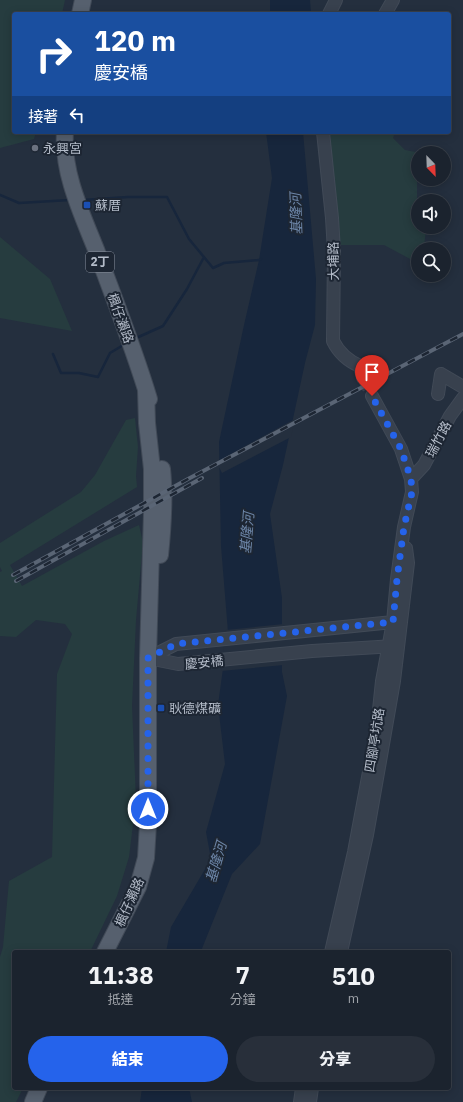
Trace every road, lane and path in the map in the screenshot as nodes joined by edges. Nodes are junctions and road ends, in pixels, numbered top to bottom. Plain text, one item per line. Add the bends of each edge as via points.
1 (83, 0) edge
2 (336, 0) edge
3 (393, 0) edge
4 (80, 12) edge
5 (330, 12) edge
6 (386, 12) edge
7 (65, 134) edge
8 (324, 134) edge
9 (363, 378) tunnel mouth
10 (463, 387) edge
11 (438, 394) dead end
12 (372, 396) tunnel mouth
13 (463, 398) edge
14 (411, 479) junction
15 (397, 622) junction
16 (394, 646) junction
17 (148, 658) junction
18 (107, 950) edge
19 (331, 950) edge
20 (341, 950) edge
21 (38, 1090) edge
22 (302, 1090) edge
23 (312, 1090) edge
24 (33, 1102) edge
25 (300, 1102) edge
26 (310, 1102) edge

1 - 4 main road
2 - 5 street
3 - 6 street
7 - 17 main road, 楓仔瀨路 / 2丁 via 65,155 72,186 146,390 152,469
8 - 9 street, 大埔路 via 334,251 333,341 344,356 360,366
10 - 11 street via 441,374
12 - 14 street via 401,449
13 - 14 street, 瑞竹路 via 450,416 424,465
14 - 15 street, 四腳亭坑路 via 412,492 397,579
15 - 16 street, 四腳亭坑路
15 - 17 street, 慶安橋 via 176,644
16 - 17 street, 慶安橋 via 178,664
16 - 19 street, 四腳亭坑路 via 382,681 377,729 356,844
16 - 20 street, 四腳亭坑路 via 384,742
17 - 18 main road, 楓仔瀨路 / 2丁 via 146,858 138,887
21 - 24 main road
22 - 25 street
23 - 26 street

